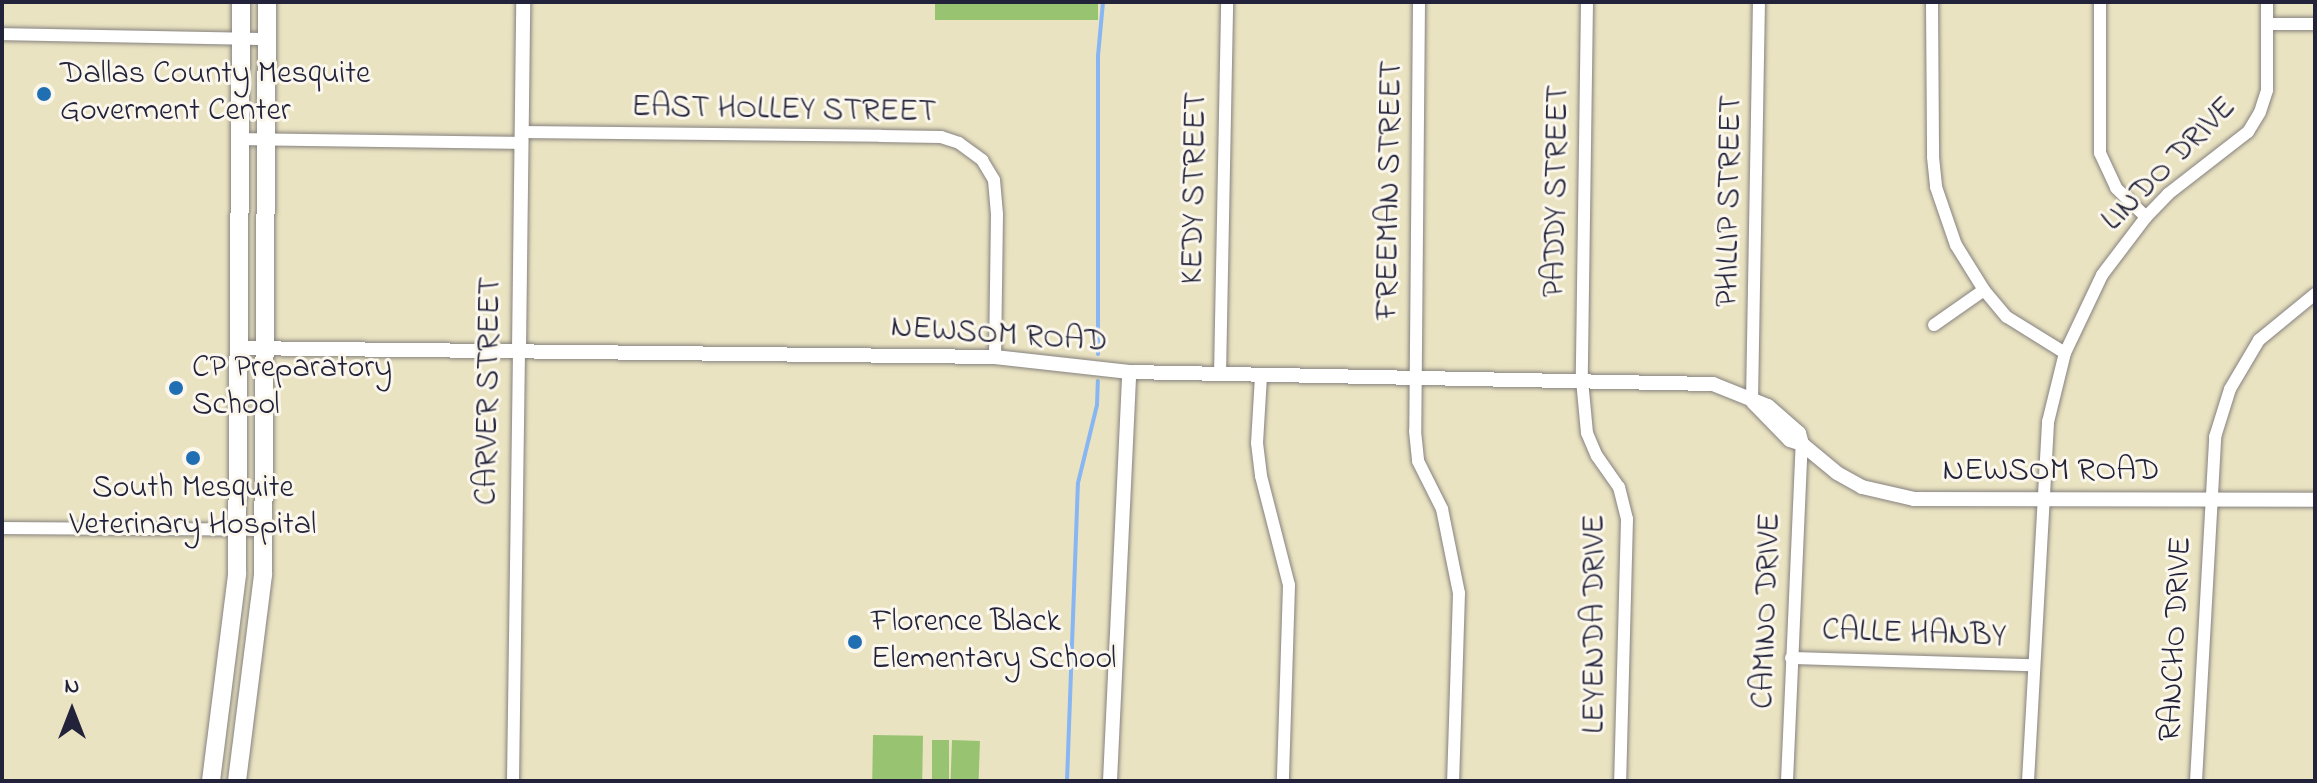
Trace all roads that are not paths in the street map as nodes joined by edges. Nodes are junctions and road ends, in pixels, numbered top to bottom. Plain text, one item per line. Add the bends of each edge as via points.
1 (241, 2) edge
2 (267, 2) edge
3 (523, 2) edge
4 (1227, 2) edge
5 (1419, 2) edge
6 (1587, 2) edge
7 (1759, 2) edge
8 (1932, 2) edge
9 (2100, 2) edge
10 (2267, 2) edge
11 (2267, 24) junction
12 (2315, 24) edge
13 (2, 34) edge
14 (241, 38) junction
15 (267, 39) junction
16 (522, 137) junction
17 (240, 139) junction
18 (266, 140) junction
19 (2146, 217) junction
20 (239, 231) junction
21 (265, 231) junction
22 (1984, 290) junction
23 (2315, 294) edge
24 (1934, 325) dead end
25 (238, 348) junction
26 (265, 349) junction
27 (519, 350) junction
28 (2065, 353) junction
29 (995, 357) junction
30 (1129, 372) junction
31 (1220, 375) junction
32 (1261, 376) junction
33 (1415, 378) junction
34 (1582, 380) junction
35 (1752, 401) junction
36 (1802, 444) junction
37 (2043, 500) junction
38 (2210, 500) junction
39 (2315, 500) edge
40 (2, 528) edge
41 (237, 530) junction
42 (264, 530) junction
43 (1791, 658) junction
44 (2034, 665) junction
45 (211, 781) edge
46 (237, 781) edge
47 (513, 781) edge
48 (1110, 781) edge
49 (1283, 781) edge
50 (1453, 781) edge
51 (1620, 781) edge
52 (1787, 781) edge
53 (2028, 781) edge
54 (2196, 781) edge

1 - 14 main road
2 - 15 main road
3 - 16 street, CARVER STREET
4 - 31 street, KEDY STREET
5 - 33 street, FREEMAN STREET
6 - 34 street, PADDY STREET
7 - 35 street, PHILLIP STREET
8 - 22 street via 1936,187 1956,245
9 - 19 street via 2100,153 2116,188
10 - 11 street, LINDO DRIVE
11 - 12 street
11 - 19 street, LINDO DRIVE via 2267,90 2248,132
13 - 14 street
14 - 15 street
14 - 17 main road
15 - 18 main road
16 - 18 street, EAST HOLLEY STREET
16 - 27 street, CARVER STREET
16 - 29 street, EAST HOLLEY STREET via 881,136 941,137 959,143 982,160 994,180
17 - 18 street, EAST HOLLEY STREET
17 - 20 main road
18 - 21 main road
19 - 28 street, LINDO DRIVE via 2102,275
20 - 21 main road
20 - 25 main road
21 - 26 main road
22 - 24 street
22 - 28 street via 2007,317
23 - 38 street, RANCHO DRIVE via 2259,340 2230,389 2215,437
25 - 26 street, NEWSOM ROAD
25 - 41 main road
26 - 27 street, NEWSOM ROAD
26 - 42 main road
27 - 29 street, NEWSOM ROAD
27 - 47 street, CARVER STREET
28 - 37 street, LINDO DRIVE via 2048,422
29 - 30 street, NEWSOM ROAD
30 - 31 street, NEWSOM ROAD
30 - 48 street
31 - 32 street, NEWSOM ROAD
32 - 33 street, NEWSOM ROAD
32 - 49 street via 1261,476 1289,585
33 - 34 street, NEWSOM ROAD
33 - 50 street, FREEMAN STREET via 1418,461 1442,509 1459,593
34 - 35 street, NEWSOM ROAD via 1713,384
34 - 51 street, LEYENDA DRIVE via 1587,433 1619,487 1627,519
35 - 36 street, NEWSOM ROAD via 1768,406 1799,433
36 - 37 street, NEWSOM ROAD via 1837,473 1880,492 1914,499
36 - 43 street, CAMINO DRIVE
37 - 38 street, NEWSOM ROAD
37 - 44 street, LINDO DRIVE
38 - 39 street, NEWSOM ROAD
38 - 54 street, RANCHO DRIVE
40 - 41 street
41 - 42 street
41 - 45 main road via 234,608
42 - 46 main road
43 - 44 street, CALLE HANBY
43 - 52 street, CAMINO DRIVE
44 - 53 street, LINDO DRIVE

